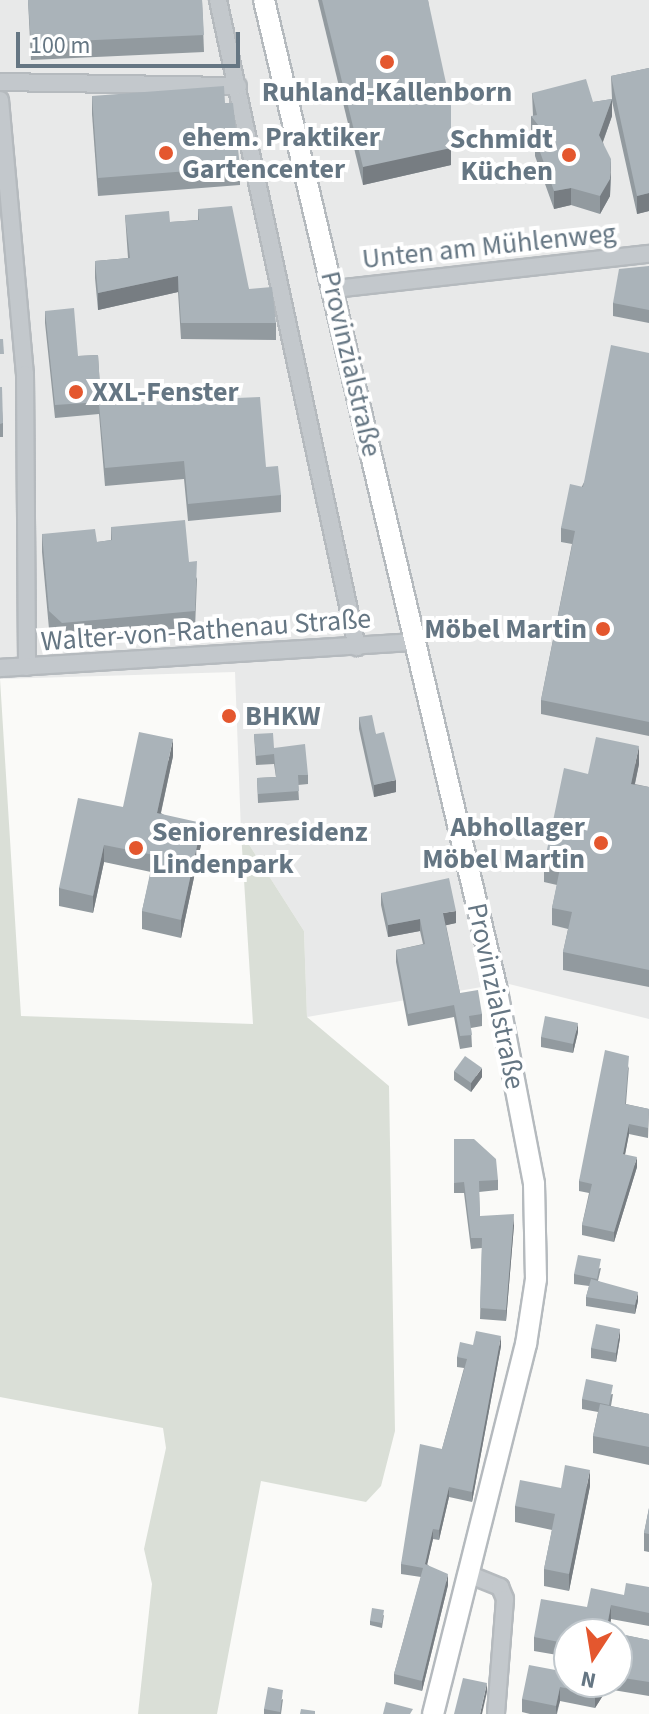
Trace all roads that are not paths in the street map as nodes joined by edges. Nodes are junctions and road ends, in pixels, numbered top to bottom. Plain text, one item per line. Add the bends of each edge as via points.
1 (218, 0) edge
2 (264, 0) edge
3 (0, 82) edge
4 (238, 86) junction
5 (0, 100) edge
6 (649, 254) edge
7 (335, 289) junction
8 (415, 642) junction
9 (357, 647) junction
10 (27, 667) junction
11 (0, 668) edge
12 (468, 1574) junction
13 (433, 1714) edge
14 (496, 1714) edge

1 - 4 street
2 - 7 main road, Provinzialstraße
3 - 4 street
4 - 9 street
5 - 10 street via 25,374
6 - 7 street, Unten am Mühlenweg
7 - 8 main road, Provinzialstraße
8 - 9 street, Walter-von-Rathenau Straße
8 - 12 main road, Provinzialstraße via 499,1001 537,1233 526,1344
9 - 10 street, Walter-von-Rathenau Straße
10 - 11 street, Walter-von-Rathenau Straße
12 - 13 main road, Provinzialstraße
12 - 14 street via 500,1587 505,1599

